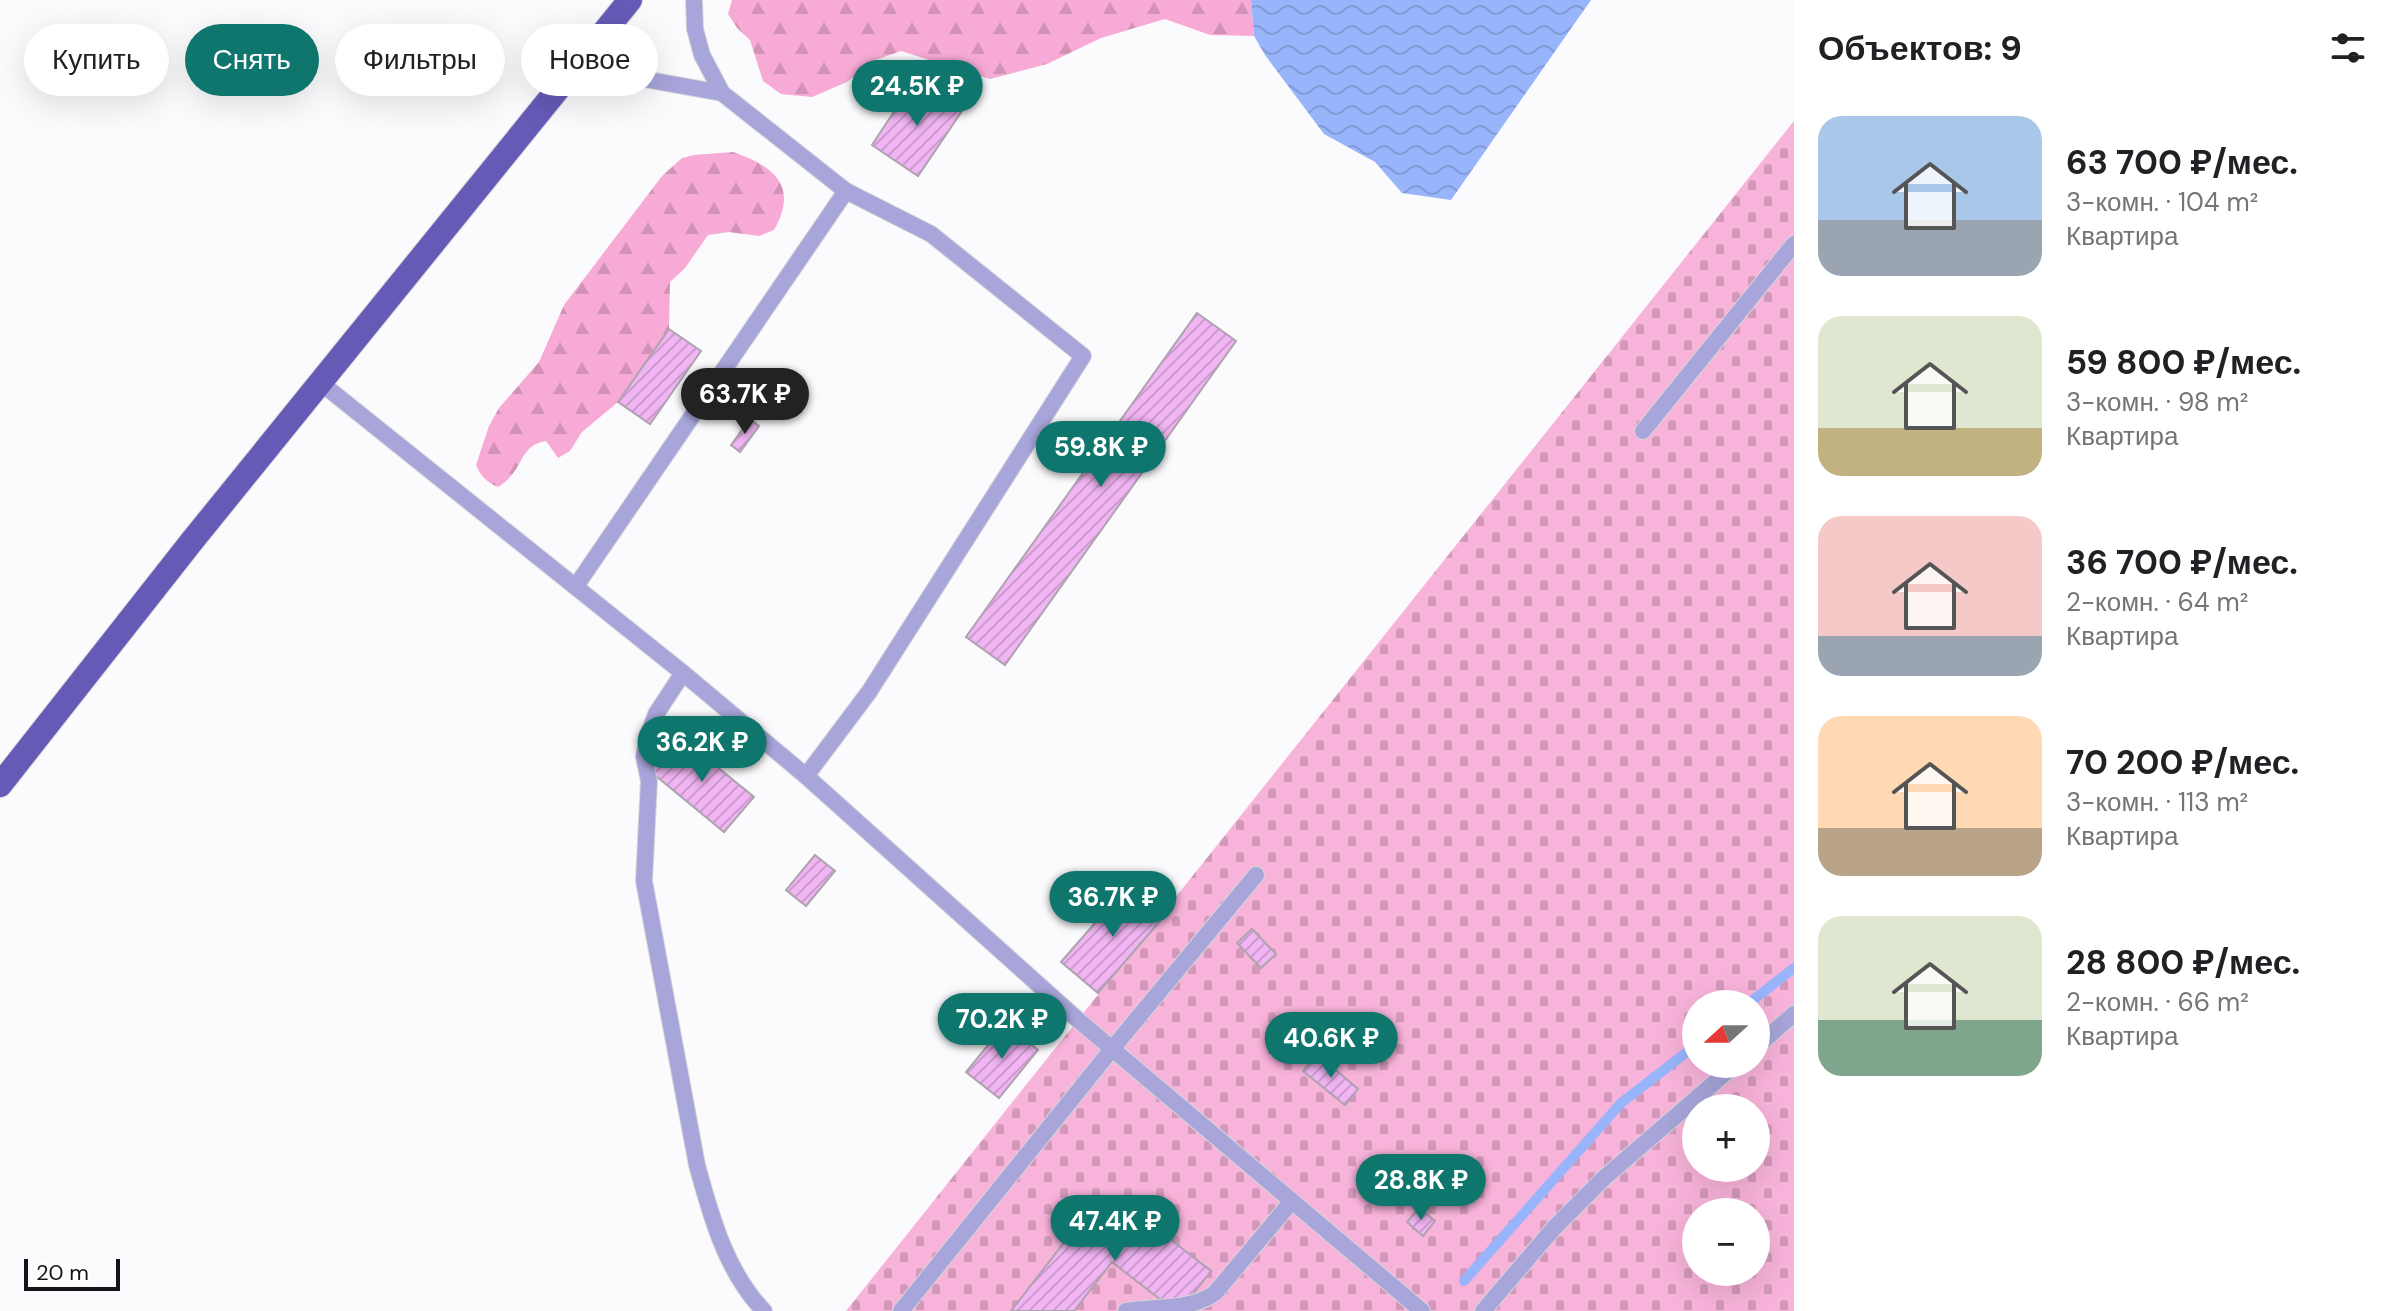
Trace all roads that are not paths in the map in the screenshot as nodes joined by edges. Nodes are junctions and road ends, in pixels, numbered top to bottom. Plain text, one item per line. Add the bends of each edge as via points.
1 (630, 0) edge
2 (694, 0) edge
3 (611, 24) edge
4 (658, 82) edge
5 (722, 93) junction
6 (554, 96) edge
7 (846, 191) junction
8 (1794, 244) edge
9 (321, 383) junction
10 (1643, 431) dead end
11 (576, 586) junction
12 (683, 673) junction
13 (806, 776) junction
14 (0, 785) edge
15 (1256, 875) dead end
16 (1794, 1014) edge
17 (1770, 1035) edge
18 (1112, 1049) junction
19 (1720, 1078) edge
20 (1292, 1201) junction
21 (764, 1311) edge
22 (901, 1311) edge
23 (1126, 1311) edge
24 (1422, 1311) edge
25 (1483, 1311) edge

1 - 3 main road
2 - 5 lane via 702,55
4 - 5 lane
5 - 7 lane
6 - 9 main road
7 - 11 lane
7 - 13 lane via 931,234 1083,356 869,692
8 - 10 lane
9 - 11 lane
9 - 14 main road
11 - 12 lane
12 - 13 lane
12 - 21 lane via 656,714 644,757 649,781 644,881 709,1210 741,1281
13 - 18 lane
15 - 18 lane
16 - 17 lane
18 - 20 lane
18 - 22 lane
19 - 25 lane via 1604,1178
20 - 23 lane via 1205,1301
20 - 24 lane

